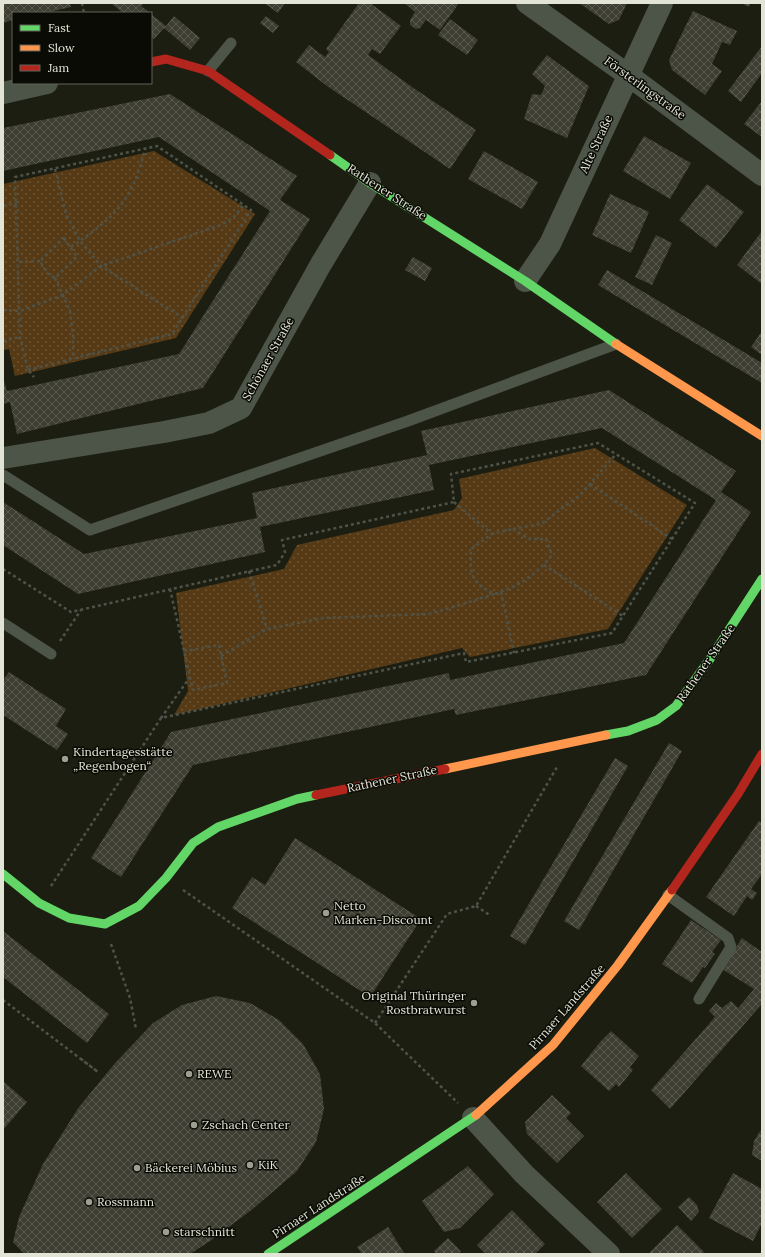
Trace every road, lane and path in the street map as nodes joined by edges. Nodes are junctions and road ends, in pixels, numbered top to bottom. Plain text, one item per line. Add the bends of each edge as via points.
1 (527, 3) edge
2 (662, 3) edge
3 (231, 43) dead end
4 (152, 62) edge
5 (208, 71) junction
6 (628, 75) junction
7 (43, 84) edge
8 (3, 93) edge
9 (145, 149) junction
10 (55, 169) junction
11 (762, 175) edge
12 (370, 182) junction
13 (17, 203) junction
14 (244, 204) junction
15 (3, 206) edge
16 (80, 241) junction
17 (71, 247) junction
18 (40, 261) junction
19 (19, 262) junction
20 (101, 266) junction
21 (55, 278) junction
22 (525, 281) junction
23 (63, 296) junction
24 (3, 310) edge
25 (20, 311) junction
26 (183, 318) junction
27 (20, 337) junction
28 (3, 341) edge
29 (616, 344) junction
30 (73, 360) junction
31 (28, 370) junction
32 (34, 377) dead end
33 (762, 436) edge
34 (616, 454) junction
35 (3, 458) edge
36 (3, 475) edge
37 (590, 484) junction
38 (454, 502) junction
39 (513, 529) junction
40 (492, 534) junction
41 (672, 539) junction
42 (544, 564) junction
43 (3, 569) edge
44 (249, 571) junction
45 (762, 579) edge
46 (170, 589) junction
47 (501, 592) junction
48 (495, 594) junction
49 (81, 610) junction
50 (623, 616) junction
51 (3, 623) edge
52 (267, 628) junction
53 (185, 651) junction
54 (514, 653) junction
55 (51, 654) joint
56 (221, 656) junction
57 (190, 677) junction
58 (161, 718) junction
59 (572, 742) junction
60 (762, 754) edge
61 (3, 874) edge
62 (166, 878) junction
63 (668, 895) junction
64 (39, 903) junction
65 (476, 906) junction
66 (491, 916) dead end
67 (105, 924) junction
68 (3, 1000) edge
69 (699, 1000) dead end
70 (374, 1022) junction
71 (136, 1029) dead end
72 (81, 1059) dead end
73 (473, 1118) junction
74 (268, 1254) edge
75 (609, 1254) edge

1 - 6 street, Försterlingstraße
2 - 6 street, Alte Straße
3 - 5 lane
4 - 5 street, Rathener Straße via 166,59
5 - 12 street, Rathener Straße
6 - 11 street, Försterlingstraße
6 - 22 street, Alte Straße via 550,244
7 - 8 street
9 - 10 path
9 - 14 path via 157,146
9 - 16 path via 128,196 107,221
10 - 13 path via 15,177
10 - 16 path via 66,214
12 - 22 street, Rathener Straße
12 - 35 street, Schönaer Straße via 241,408 209,423 186,428
13 - 15 path
13 - 19 path
14 - 20 path via 234,217 221,225
14 - 26 path via 251,210
16 - 17 path
16 - 20 path
17 - 18 path via 64,238
17 - 21 path via 77,257
18 - 19 path
18 - 21 path via 47,273
19 - 25 path
20 - 23 path
20 - 26 path
21 - 23 path
22 - 29 street, Rathener Straße
23 - 25 path
23 - 30 path via 70,312
24 - 25 path
25 - 27 path
26 - 30 path via 172,334
27 - 28 path
27 - 31 path
29 - 33 street, Rathener Straße
29 - 36 lane via 408,421 90,530
30 - 31 path
31 - 32 path
34 - 37 path
34 - 38 path via 598,443 451,474
34 - 41 path via 695,503
37 - 39 path via 580,495 541,524
37 - 41 path
38 - 40 path
38 - 44 path via 282,540 285,552 277,565
39 - 40 path
39 - 42 path via 529,539 546,539 552,555
40 - 48 path via 471,549 470,572 480,588
41 - 50 path
42 - 47 path via 539,571
42 - 50 path
43 - 49 path via 71,612
44 - 46 path
44 - 52 path
45 - 59 street, Rathener Straße via 676,706 658,720 628,731
46 - 49 path
46 - 53 path
47 - 48 path
47 - 54 path
48 - 52 path via 430,614 323,618
49 - 55 path
50 - 54 path via 612,633
51 - 55 lane
52 - 56 path
53 - 56 path via 219,645
53 - 57 path
54 - 58 path via 466,662 464,653
56 - 57 path via 226,683 192,690
57 - 58 path
58 - 64 path
59 - 62 street, Rathener Straße via 297,799 218,827 193,843
59 - 65 path
60 - 63 street, Pirnaer Landstraße via 738,794
61 - 64 street
62 - 67 street, Rathener Straße via 139,906
62 - 70 path
63 - 69 lane via 728,938 731,947
63 - 73 street, Pirnaer Landstraße via 618,965 553,1045
64 - 67 street via 68,918
65 - 66 path
65 - 70 path via 447,914
67 - 71 path via 130,998
68 - 72 path via 98,1072
70 - 73 path
73 - 74 street, Pirnaer Landstraße
73 - 75 street via 524,1174

